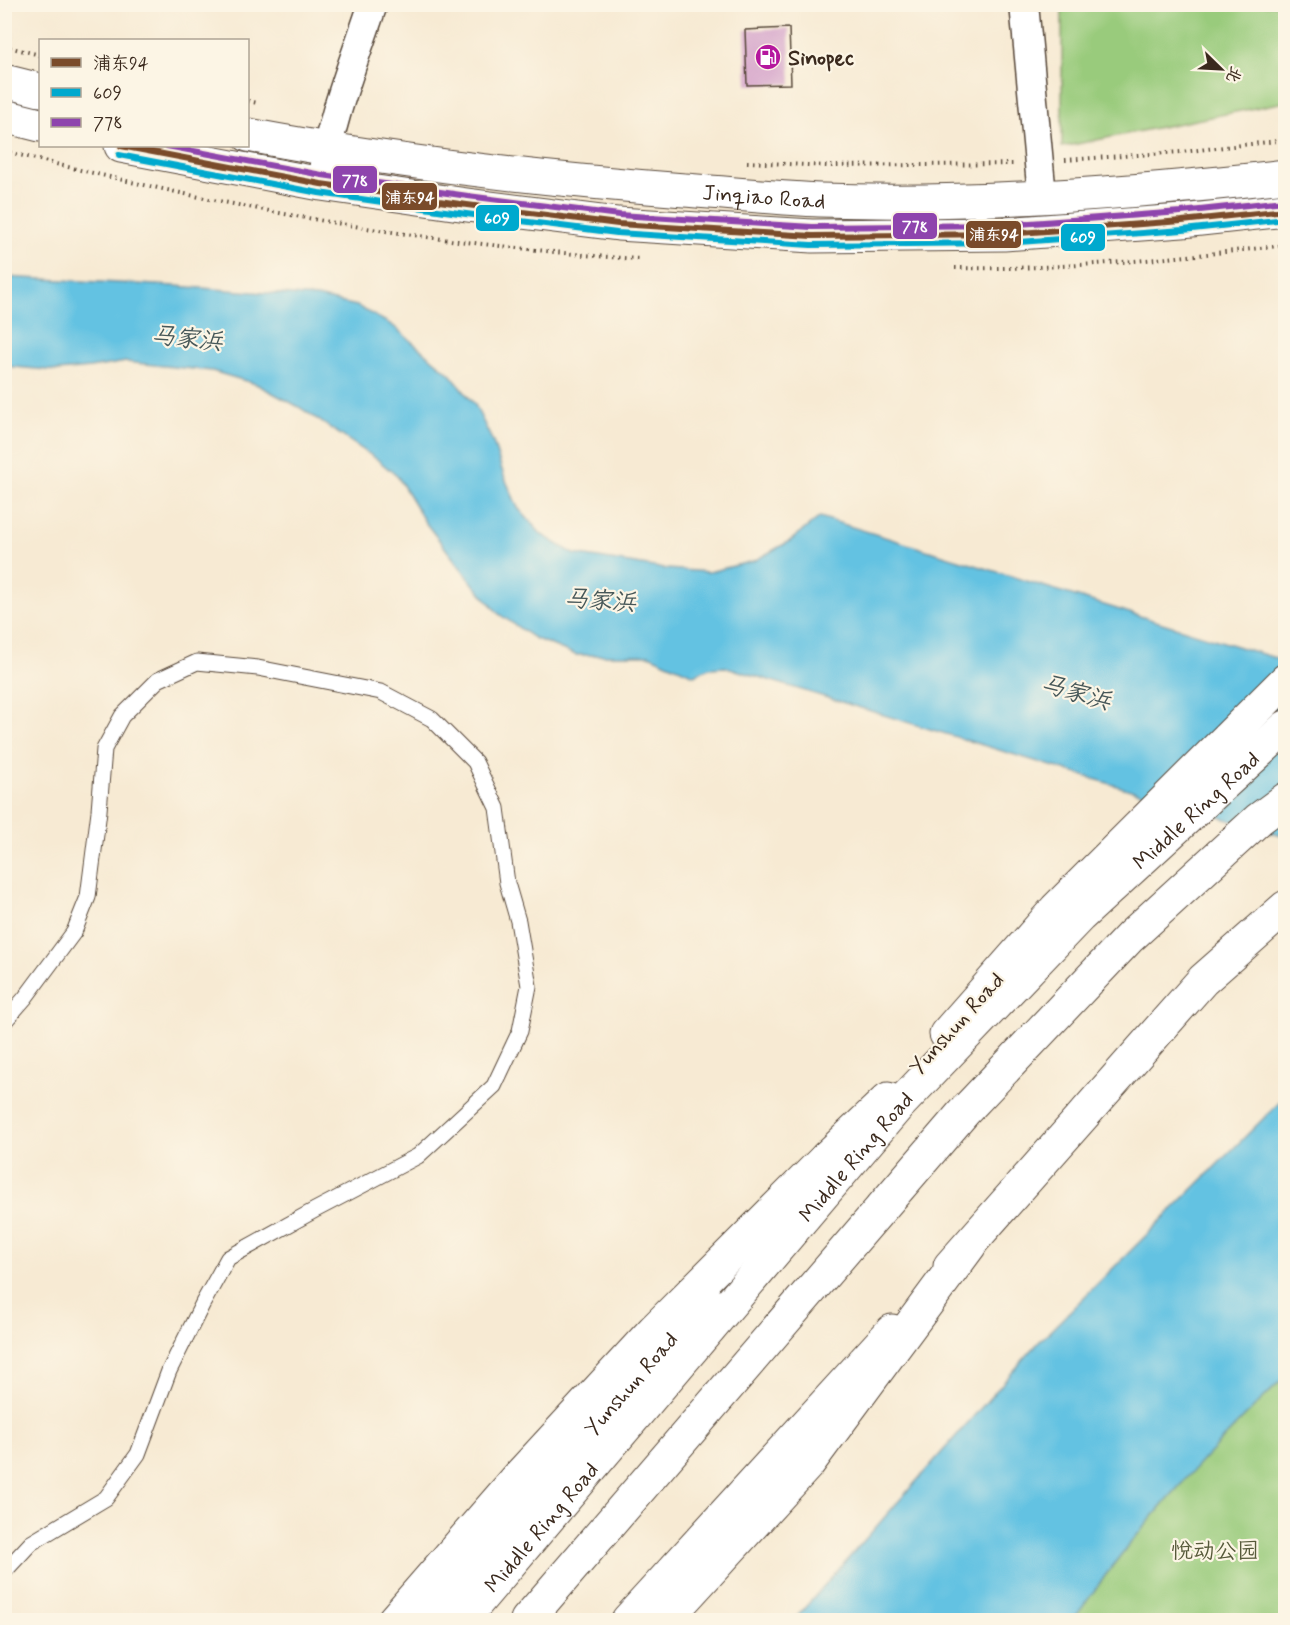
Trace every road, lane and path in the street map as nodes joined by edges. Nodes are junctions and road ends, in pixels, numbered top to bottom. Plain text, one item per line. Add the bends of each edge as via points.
1 (373, 4) edge
2 (1024, 4) edge
3 (4, 46) edge
4 (39, 55) edge
5 (4, 81) edge
6 (39, 90) edge
7 (249, 101) edge
8 (269, 105) dead end
9 (4, 116) edge
10 (39, 125) edge
11 (249, 135) edge
12 (1286, 140) edge
13 (126, 147) edge
14 (326, 150) junction
15 (745, 161) dead end
16 (1039, 162) junction
17 (1286, 176) edge
18 (321, 184) junction
19 (1042, 196) junction
20 (1286, 210) edge
21 (1286, 680) edge
22 (1286, 727) edge
23 (1286, 799) edge
24 (1286, 907) edge
25 (4, 1022) edge
26 (827, 1157) junction
27 (970, 1245) junction
28 (4, 1572) edge
29 (394, 1620) edge
30 (424, 1620) edge
31 (462, 1620) edge
32 (527, 1620) edge
33 (628, 1620) edge
34 (664, 1620) edge

1 - 14 street
2 - 16 street
3 - 4 path
5 - 6 main road
7 - 8 path
9 - 10 main road
11 - 14 main road, Jinqiao Road
12 - 16 path
13 - 18 main road, Jinqiao Road
14 - 18 street
14 - 19 main road, Jinqiao Road via 624,185 819,200
15 - 16 path via 827,166
16 - 19 street
17 - 19 main road, Jinqiao Road
18 - 20 main road, Jinqiao Road via 618,224 812,236 1004,234
21 - 26 main road, Yunshun Road via 1056,909 877,1110
22 - 31 main road, Middle Ring Road via 1080,916 898,1106
23 - 32 main road via 1258,819 1130,937 964,1112
24 - 27 main road via 1203,980
25 - 28 lane via 74,932 88,897 104,749 122,716 158,680 196,662 258,668 381,692 432,719 476,762 496,808 529,986 520,1031 494,1086 418,1156 228,1258 170,1371 138,1454 106,1498 31,1543
26 - 29 main road via 654,1330
26 - 30 main road, Yunshun Road
27 - 33 main road
27 - 34 main road via 807,1464

